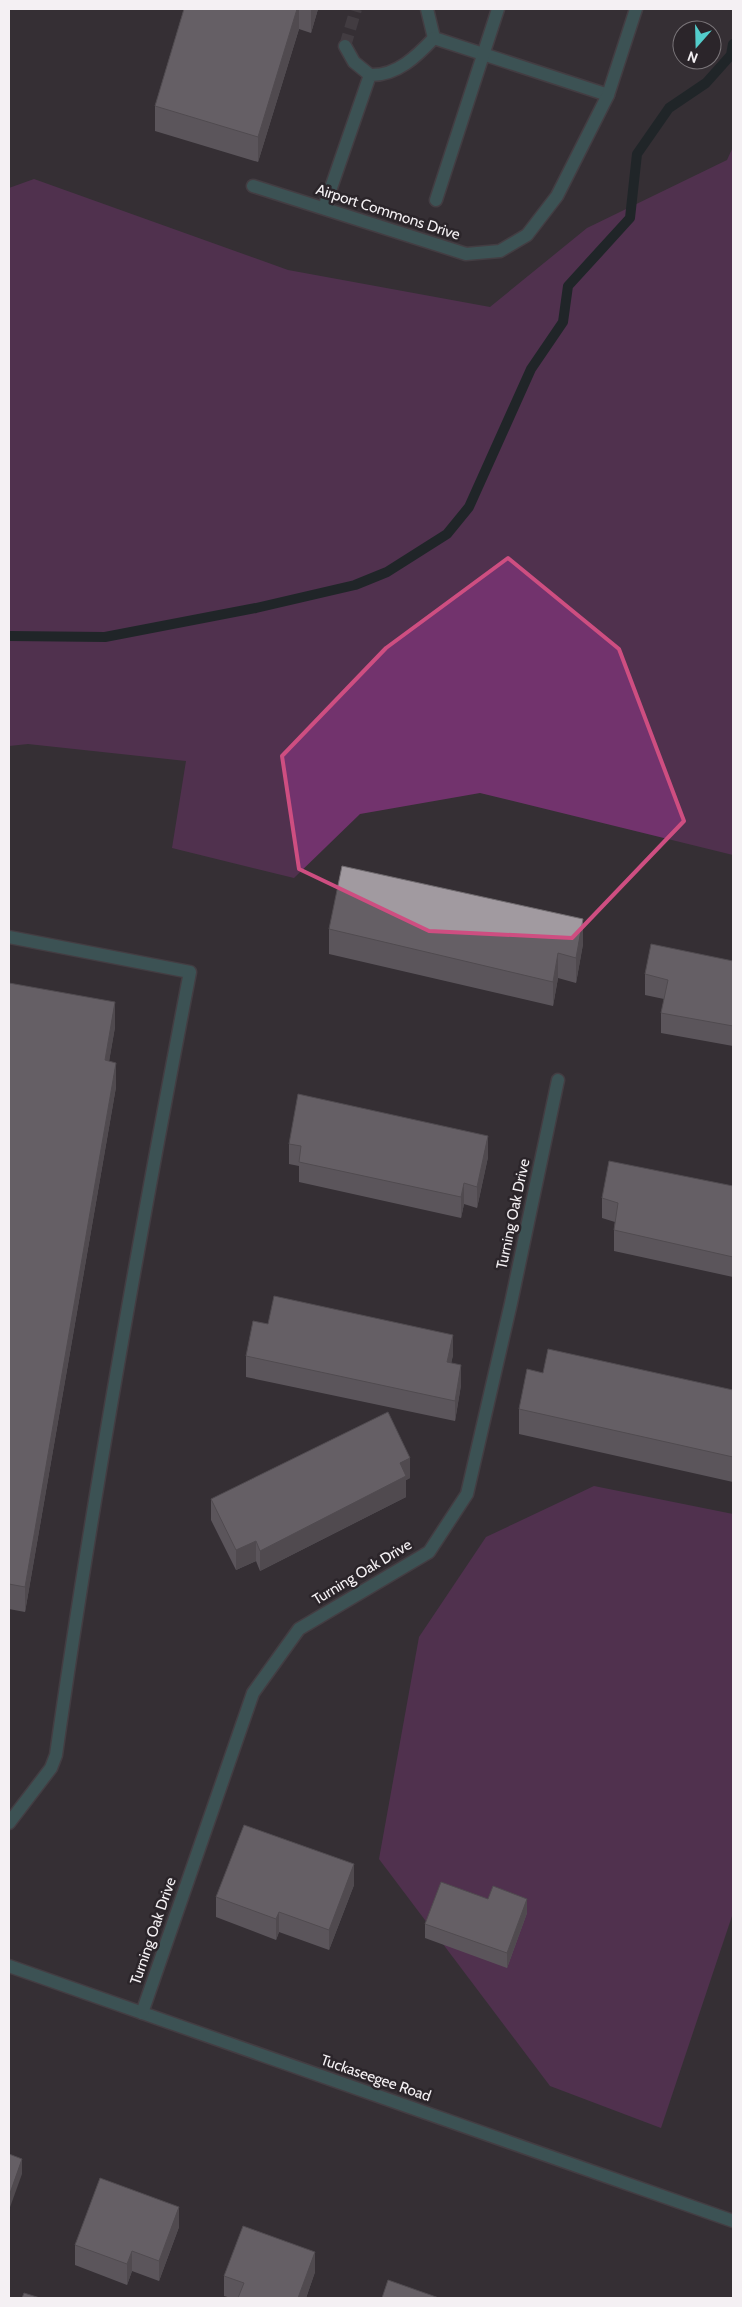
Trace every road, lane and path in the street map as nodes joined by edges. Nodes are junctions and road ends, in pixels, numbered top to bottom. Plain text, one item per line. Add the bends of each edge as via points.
1 (427, 9) edge
2 (498, 9) edge
3 (636, 9) edge
4 (434, 38) junction
5 (345, 46) dead end
6 (484, 54) junction
7 (370, 75) junction
8 (608, 94) junction
9 (253, 186) dead end
10 (436, 200) dead end
11 (324, 208) junction
12 (9, 936) edge
13 (558, 1080) dead end
14 (9, 1823) edge
15 (9, 1966) edge
16 (142, 2013) junction
17 (733, 2221) edge

1 - 4 street
2 - 6 street
3 - 8 street, Airport Commons Drive
4 - 6 street
4 - 7 street via 414,59 383,75
5 - 7 street via 354,62
6 - 8 street
6 - 10 street
7 - 11 street
8 - 11 street, Airport Commons Drive via 557,196 527,234 500,251 466,254
9 - 11 street, Airport Commons Drive
12 - 14 street via 190,972 78,1602 56,1755
13 - 16 street, Turning Oak Drive via 467,1494 429,1552 299,1629 253,1693
15 - 16 street, Tuckaseegee Road
16 - 17 street, Tuckaseegee Road

